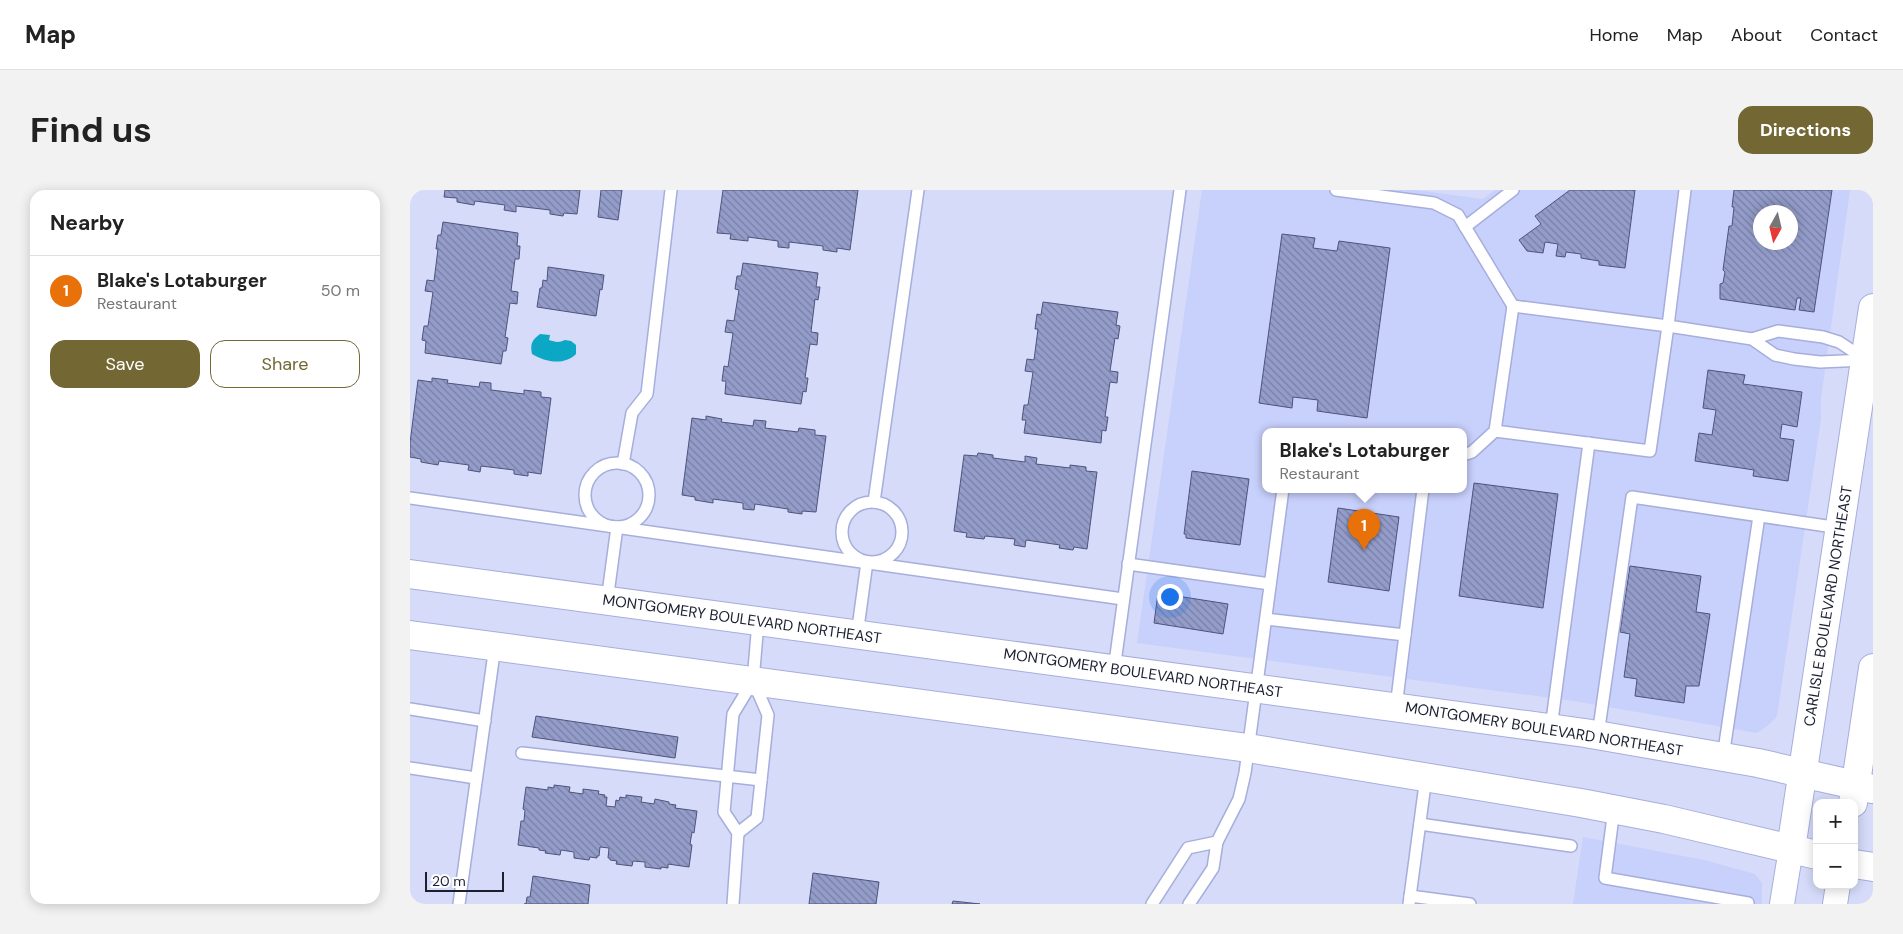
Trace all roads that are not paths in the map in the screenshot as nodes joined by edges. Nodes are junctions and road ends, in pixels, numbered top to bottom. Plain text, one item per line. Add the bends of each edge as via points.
1 (671, 190) edge
2 (918, 190) edge
3 (1180, 190) edge
4 (1336, 190) edge
5 (1513, 190) edge
6 (1685, 190) edge
7 (1465, 227) junction
8 (1513, 306) junction
9 (1873, 308) edge
10 (1668, 326) junction
11 (1752, 339) junction
12 (1870, 361) edge
13 (1494, 431) junction
14 (1589, 443) junction
15 (1467, 454) edge
16 (623, 464) junction
17 (1282, 493) edge
18 (1422, 493) edge
19 (410, 498) edge
20 (874, 502) junction
21 (1758, 516) junction
22 (617, 527) junction
23 (1840, 528) junction
24 (867, 562) junction
25 (1128, 564) junction
26 (410, 574) edge
27 (1270, 584) junction
28 (1123, 599) junction
29 (608, 601) junction
30 (1266, 618) junction
31 (758, 622) junction
32 (1404, 634) junction
33 (410, 635) edge
34 (857, 635) junction
35 (495, 646) junction
36 (1873, 668) edge
37 (1114, 670) junction
38 (753, 681) junction
39 (1256, 688) junction
40 (1396, 707) junction
41 (410, 710) edge
42 (484, 721) junction
43 (1551, 728) junction
44 (1598, 735) junction
45 (1248, 748) junction
46 (522, 753) dead end
47 (1723, 757) junction
48 (410, 768) edge
49 (1802, 774) junction
50 (728, 775) junction
51 (1426, 777) junction
52 (476, 778) junction
53 (761, 780) junction
54 (1860, 792) edge
55 (1614, 809) junction
56 (1420, 824) junction
57 (738, 833) junction
58 (1217, 842) junction
59 (1571, 846) dead end
60 (1804, 852) edge
61 (1858, 865) edge
62 (1873, 867) edge
63 (1837, 889) edge
64 (1410, 900) edge
65 (459, 904) edge
66 (732, 904) edge
67 (1152, 904) edge
68 (1189, 904) edge
69 (1470, 904) edge
70 (1748, 904) edge
71 (1782, 904) edge
72 (1835, 904) edge

1 - 16 lane via 647,394 632,413
2 - 20 lane
3 - 25 lane
4 - 7 lane via 1434,203 1458,215
5 - 7 lane
6 - 10 lane
7 - 8 lane
8 - 10 lane
8 - 13 lane
9 - 12 main road, CARLISLE BOULEVARD NORTHEAST
10 - 11 lane
10 - 14 lane via 1650,450
11 - 12 lane via 1775,356 1820,362
11 - 12 lane via 1778,330 1823,337 1839,342
12 - 23 main road, CARLISLE BOULEVARD NORTHEAST
13 - 14 lane
13 - 15 lane
14 - 43 lane
16 - 22 lane via 633,468 646,483 648,504 636,520
16 - 22 lane via 602,467 591,478 585,492 590,513 597,521
17 - 27 lane
18 - 32 lane
19 - 22 lane
20 - 24 lane via 854,508 843,524 844,544 849,552
20 - 24 lane via 892,509 898,517 902,535 894,553 877,562
21 - 23 lane
21 - 44 lane via 1632,497
21 - 47 lane
22 - 24 lane
22 - 29 lane
23 - 49 main road, CARLISLE BOULEVARD NORTHEAST
24 - 28 lane
24 - 34 lane
25 - 27 lane
25 - 28 lane
26 - 29 main road, MONTGOMERY BOULEVARD NORTHEAST
27 - 30 lane
28 - 37 lane
29 - 31 main road, MONTGOMERY BOULEVARD NORTHEAST
30 - 32 lane
30 - 39 lane
31 - 34 main road, MONTGOMERY BOULEVARD NORTHEAST
31 - 38 lane
32 - 40 lane
33 - 35 main road
34 - 37 main road, MONTGOMERY BOULEVARD NORTHEAST
35 - 38 main road
35 - 42 lane
36 - 54 main road
37 - 39 main road, MONTGOMERY BOULEVARD NORTHEAST
38 - 45 main road
38 - 50 lane via 733,714
38 - 53 lane via 768,715
39 - 40 main road, MONTGOMERY BOULEVARD NORTHEAST
39 - 45 lane
40 - 43 main road, MONTGOMERY BOULEVARD NORTHEAST
41 - 42 lane
42 - 52 lane
43 - 44 main road, MONTGOMERY BOULEVARD NORTHEAST
44 - 47 main road, MONTGOMERY BOULEVARD NORTHEAST
45 - 51 main road
45 - 58 lane via 1239,799
46 - 50 lane
47 - 49 main road, MONTGOMERY BOULEVARD NORTHEAST
48 - 52 lane
49 - 54 main road, MONTGOMERY BOULEVARD NORTHEAST
49 - 60 main road, CARLISLE BOULEVARD NORTHEAST
50 - 53 lane
50 - 57 lane via 724,812
51 - 55 main road
51 - 56 lane
52 - 65 lane
53 - 57 lane via 757,818
55 - 60 main road
55 - 70 lane via 1605,878
56 - 59 lane
56 - 64 lane
57 - 66 lane
58 - 67 lane via 1188,848
58 - 68 lane via 1213,868
60 - 71 street, CARLISLE BOULEVARD NORTHEAST
61 - 62 main road
63 - 72 street
64 - 69 lane

